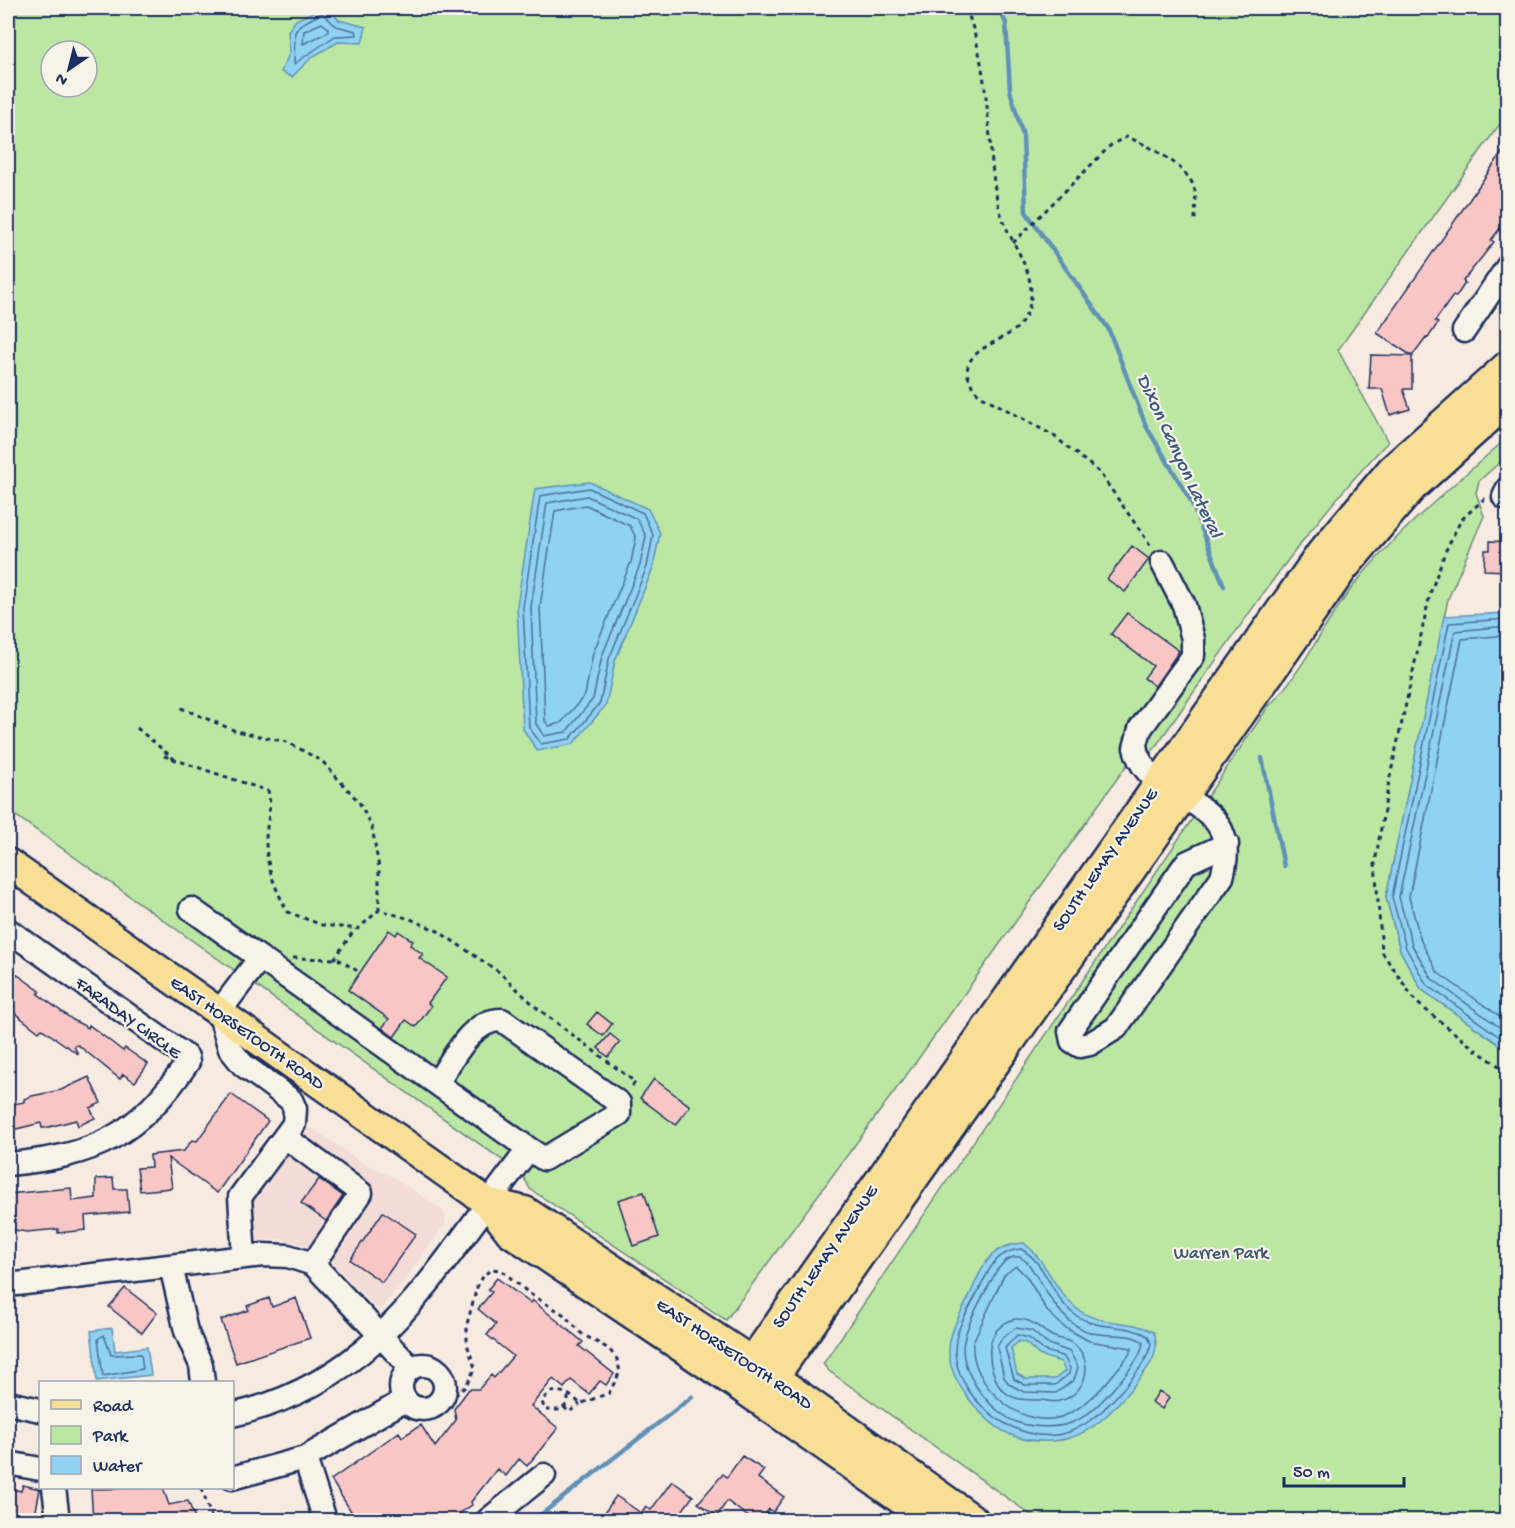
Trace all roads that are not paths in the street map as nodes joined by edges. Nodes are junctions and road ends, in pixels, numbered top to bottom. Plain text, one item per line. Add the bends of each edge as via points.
1 (1508, 267) edge
2 (1464, 331) dead end
3 (1508, 365) edge
4 (1508, 401) edge
5 (1162, 562) road end
6 (1159, 781) junction
7 (1183, 798) junction
8 (1227, 844) junction
9 (8, 863) edge
10 (191, 909) dead end
11 (8, 930) edge
12 (262, 960) junction
13 (219, 1012) junction
14 (437, 1083) junction
15 (285, 1137) junction
16 (529, 1149) junction
17 (8, 1164) edge
18 (487, 1202) junction
19 (244, 1257) junction
20 (313, 1264) junction
21 (171, 1266) junction
22 (8, 1286) edge
23 (381, 1338) junction
24 (411, 1368) junction
25 (203, 1381) edge
26 (755, 1381) junction
27 (405, 1400) junction
28 (8, 1403) edge
29 (39, 1410) edge
30 (234, 1414) edge
31 (305, 1458) junction
32 (8, 1463) edge
33 (39, 1469) edge
34 (544, 1475) dead end
35 (234, 1477) edge
36 (54, 1489) edge
37 (58, 1521) edge
38 (325, 1521) edge
39 (488, 1521) edge
40 (930, 1521) edge
41 (974, 1521) edge

1 - 2 street
3 - 6 main road, SOUTH LEMAY AVENUE via 1392,469 1345,521
4 - 7 main road, SOUTH LEMAY AVENUE via 1412,488 1366,538
5 - 6 street via 1184,606 1193,639 1193,656 1136,737 1137,756
6 - 7 street
6 - 26 main road, SOUTH LEMAY AVENUE
7 - 8 street via 1216,819
7 - 26 main road, SOUTH LEMAY AVENUE
8 - 8 street via 1186,863 1070,1031 1072,1041 1080,1046 1090,1044 1116,1028 1222,877
9 - 13 main road, EAST HORSETOOTH ROAD
10 - 12 street
11 - 17 street, FARADAY CIRCLE via 188,1062 159,1101 122,1133 72,1155
12 - 13 street
12 - 14 street
13 - 15 street via 230,1049 243,1065 291,1100 294,1124
13 - 18 main road, EAST HORSETOOTH ROAD
14 - 16 street
14 - 16 street via 477,1027 489,1020 502,1020 619,1103 620,1114 544,1159
15 - 19 street via 240,1197
15 - 20 street via 361,1193
16 - 18 street
18 - 23 street via 426,1288
18 - 26 main road, EAST HORSETOOTH ROAD via 510,1232
19 - 20 street via 288,1256
19 - 21 street
20 - 23 street
21 - 22 street
21 - 25 street
23 - 24 street
23 - 30 street via 301,1391
24 - 27 street via 402,1379
24 - 27 street via 432,1366 443,1376 445,1391 438,1404 424,1409
26 - 40 main road, EAST HORSETOOTH ROAD
26 - 41 main road, EAST HORSETOOTH ROAD
27 - 31 street
28 - 29 street
31 - 35 street
31 - 38 street
32 - 33 street
34 - 39 street
36 - 37 street

